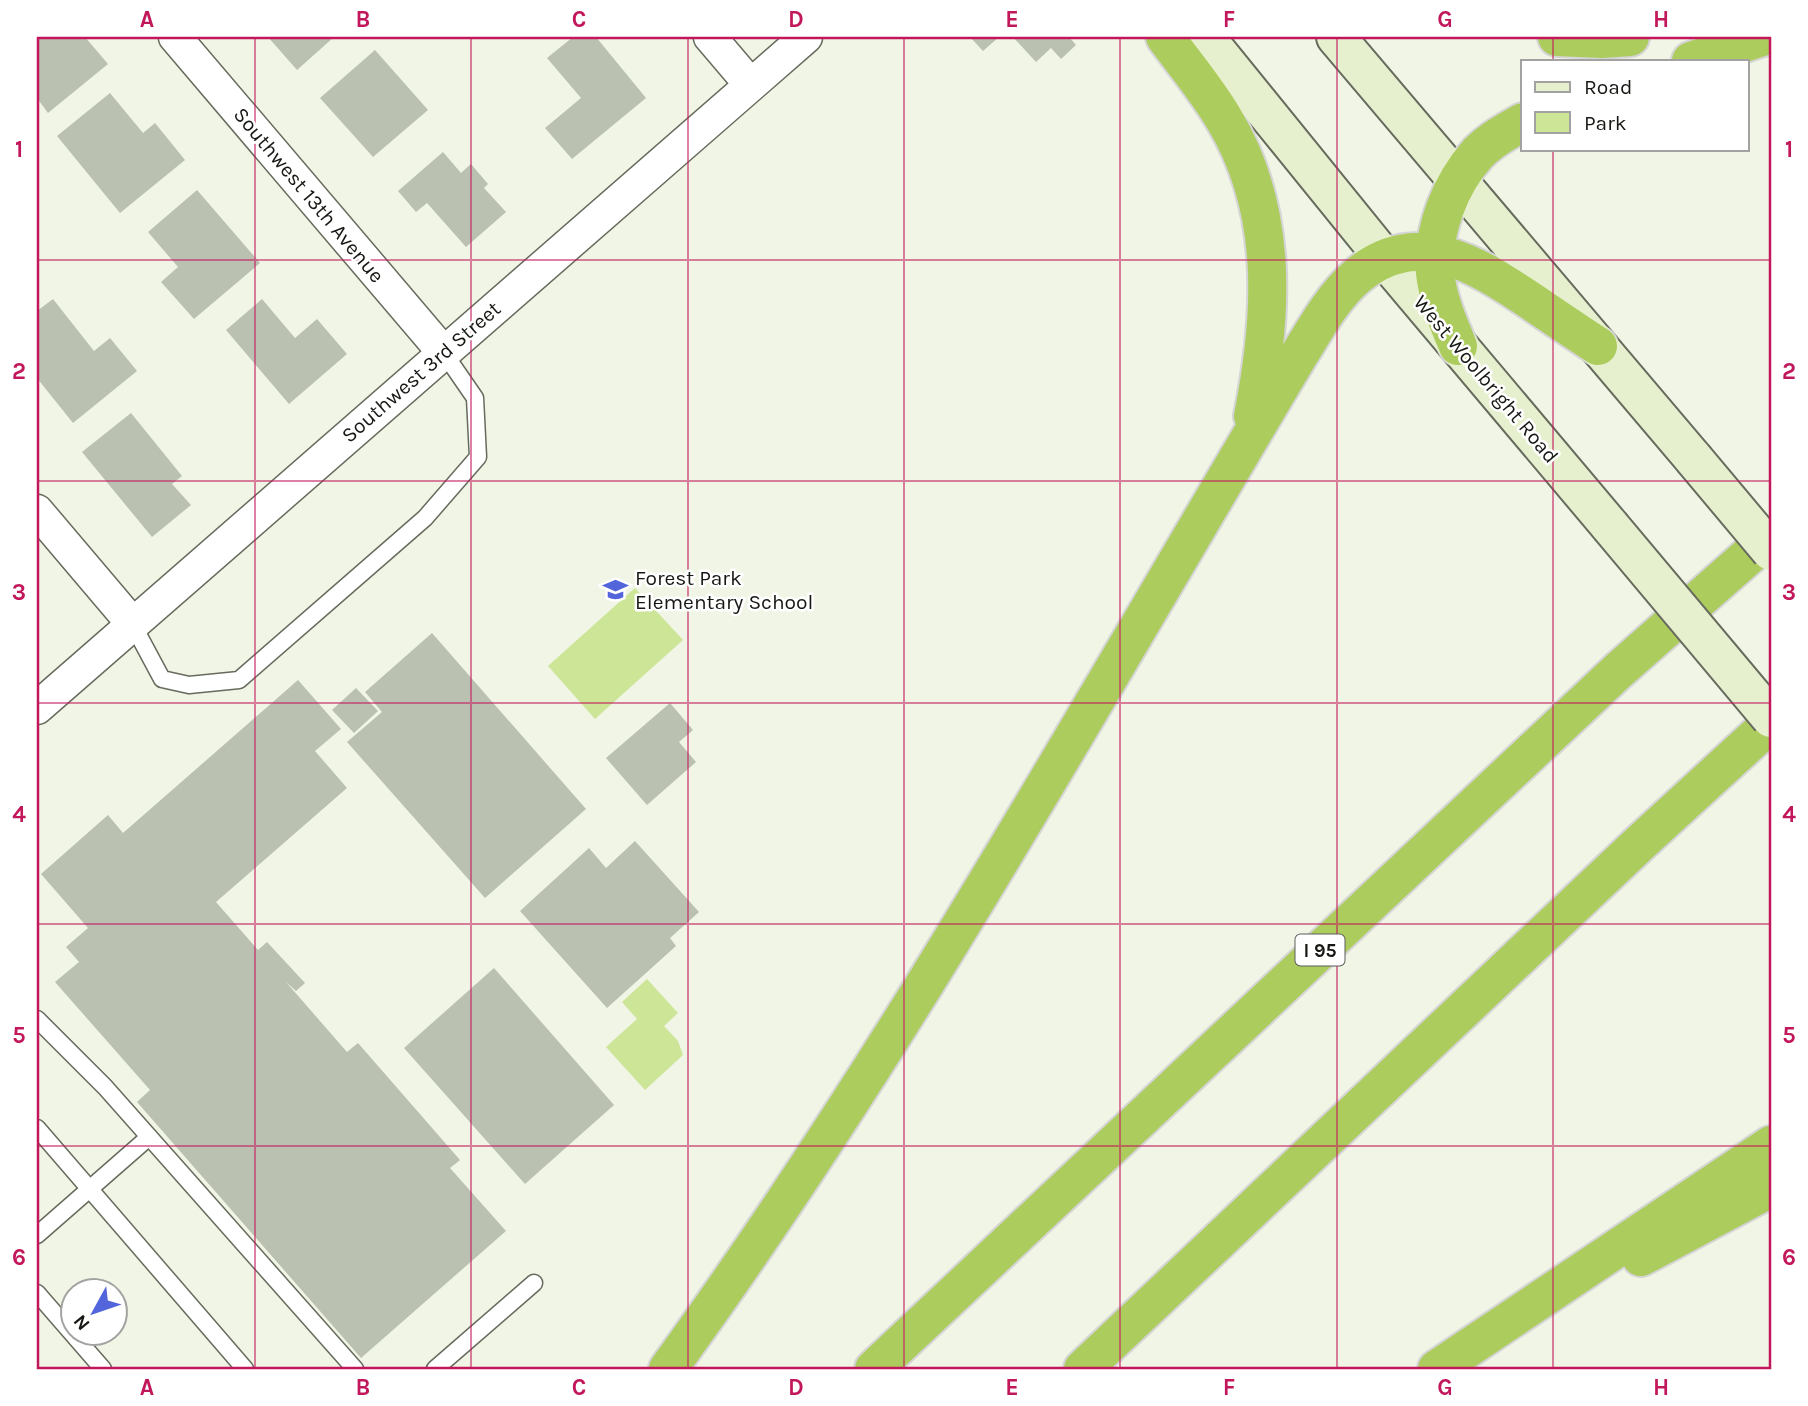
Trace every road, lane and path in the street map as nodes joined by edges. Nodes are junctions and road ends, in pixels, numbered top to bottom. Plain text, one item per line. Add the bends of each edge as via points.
1 (175, 37) edge
2 (710, 37) edge
3 (806, 37) edge
4 (1164, 37) edge
5 (1205, 37) edge
6 (1336, 37) edge
7 (1557, 37) edge
8 (1630, 37) edge
9 (1762, 37) edge
10 (1694, 60) edge
11 (750, 84) junction
12 (1521, 123) edge
13 (1459, 181) junction
14 (1435, 254) junction
15 (1385, 259) junction
16 (1458, 346) junction
17 (1598, 346) junction
18 (444, 353) junction
19 (1248, 440) junction
20 (37, 511) edge
21 (1771, 536) edge
22 (1771, 551) edge
23 (132, 623) junction
24 (37, 708) edge
25 (1771, 720) edge
26 (37, 1019) edge
27 (37, 1128) edge
28 (149, 1137) junction
29 (1771, 1145) edge
30 (1771, 1188) edge
31 (89, 1190) junction
32 (37, 1236) edge
33 (534, 1283) dead end
34 (37, 1293) edge
35 (1498, 1328) junction
36 (103, 1369) edge
37 (245, 1369) edge
38 (355, 1369) edge
39 (435, 1369) edge
40 (668, 1369) edge
41 (874, 1369) edge
42 (1083, 1369) edge
43 (1437, 1369) edge

1 - 18 street, Southwest 13th Avenue
2 - 11 street
3 - 11 street, Southwest 3rd Street
4 - 19 highway via 1226,121 1247,168 1263,223 1267,317
5 - 15 main road, West Woolbright Road
6 - 13 main road
7 - 8 highway
9 - 10 highway
11 - 18 street, Southwest 3rd Street
12 - 13 highway via 1477,154
13 - 14 highway via 1441,221
13 - 17 main road
14 - 15 highway
14 - 16 highway via 1440,297
14 - 17 highway via 1470,263
15 - 16 main road, West Woolbright Road
15 - 19 highway via 1355,278 1329,308
16 - 25 main road, West Woolbright Road, bridge
17 - 22 main road, bridge
18 - 23 street, Southwest 3rd Street
18 - 23 lane via 475,398 478,457 425,518 260,662 239,680 189,685 162,679
19 - 40 highway via 866,1079
20 - 23 street
21 - 41 highway, I 95 via 1618,671
23 - 24 street, Southwest 3rd Street
25 - 42 highway
26 - 28 lane
27 - 31 lane
28 - 31 lane
28 - 38 lane
29 - 35 highway
30 - 35 highway
31 - 32 lane
31 - 37 lane
33 - 39 lane
34 - 36 lane
35 - 43 highway

